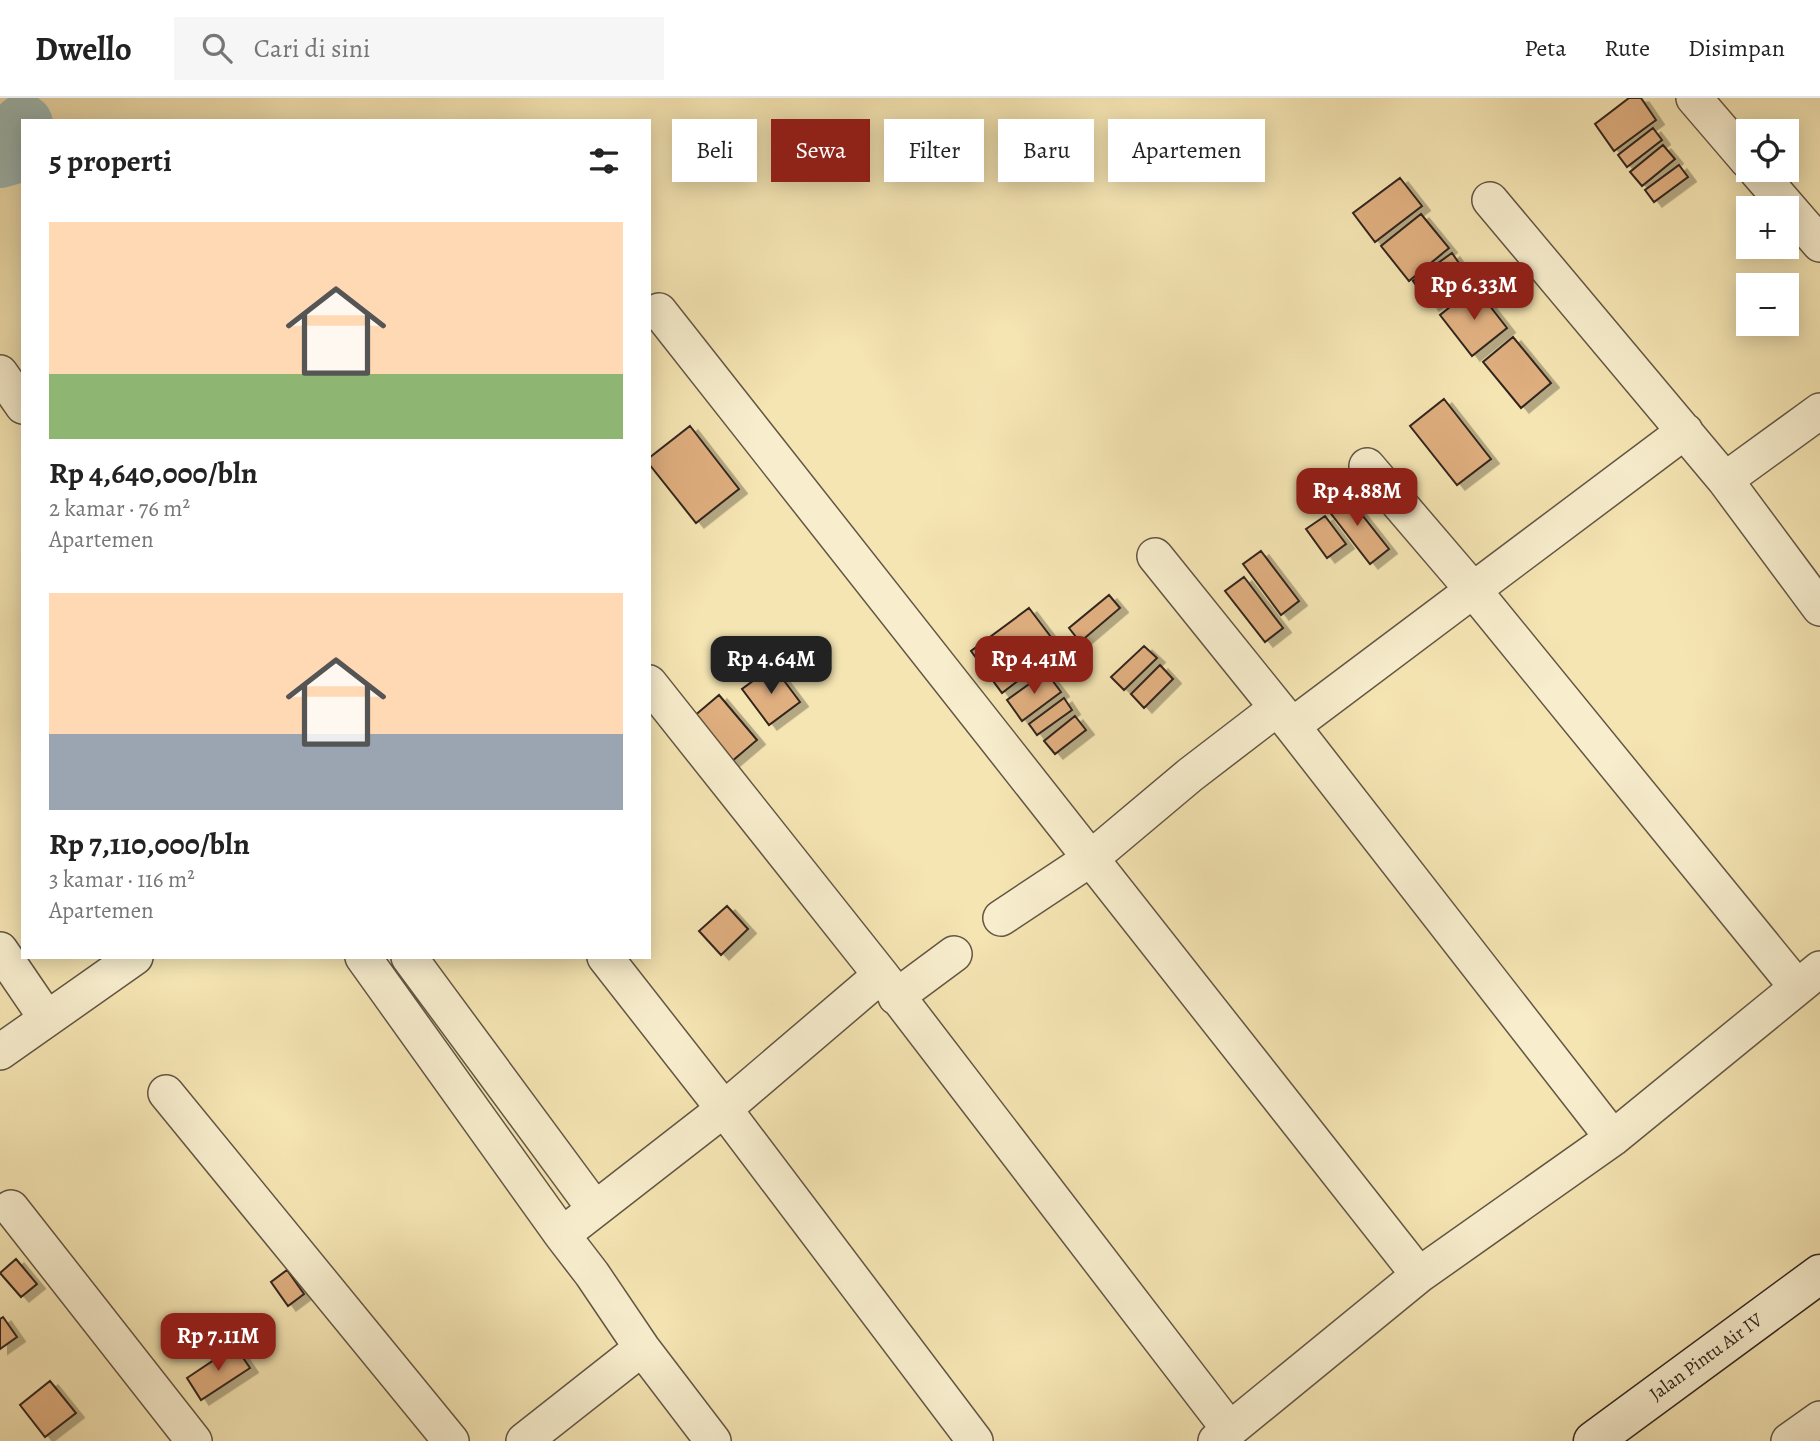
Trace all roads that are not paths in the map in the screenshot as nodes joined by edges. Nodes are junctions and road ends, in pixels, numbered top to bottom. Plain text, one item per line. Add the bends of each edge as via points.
1 (1694, 98) edge
2 (1736, 147) edge
3 (1766, 182) edge
4 (1490, 200) dead end
5 (1820, 244) edge
6 (659, 311) dead end
7 (0, 373) edge
8 (21, 403) edge
9 (1820, 411) edge
10 (1685, 431) junction
11 (1367, 466) dead end
12 (1725, 480) junction
13 (1154, 556) dead end
14 (1474, 591) junction
15 (1820, 608) edge
16 (651, 686) edge
17 (1284, 718) junction
18 (1090, 859) junction
19 (1001, 918) dead end
20 (0, 950) edge
21 (954, 954) dead end
22 (132, 959) edge
23 (364, 959) edge
24 (410, 959) edge
25 (608, 959) edge
26 (1809, 978) edge
27 (888, 986) junction
28 (47, 1019) junction
29 (0, 1052) edge
30 (166, 1093) dead end
31 (724, 1109) junction
32 (533, 1126) junction
33 (1613, 1138) junction
34 (502, 1151) junction
35 (11, 1208) dead end
36 (595, 1209) junction
37 (562, 1234) junction
38 (1820, 1274) edge
39 (1419, 1275) junction
40 (642, 1348) junction
41 (1820, 1419) edge
42 (1223, 1435) edge
43 (194, 1441) edge
44 (451, 1441) edge
45 (524, 1441) edge
46 (713, 1441) edge
47 (975, 1441) edge
48 (1592, 1441) edge
49 (1788, 1441) edge

1 - 2 street
3 - 5 street
4 - 10 street
6 - 18 street
7 - 8 street
9 - 12 street
10 - 12 street
10 - 14 street
11 - 14 street
12 - 15 street
13 - 17 street
14 - 17 street
14 - 26 street
16 - 27 street
17 - 18 street via 1190,775
17 - 33 street
18 - 19 street
18 - 39 street
20 - 28 street
21 - 27 street
22 - 28 street
23 - 34 street
24 - 32 street
25 - 31 street
26 - 33 street
27 - 31 street
27 - 42 street
28 - 29 street
30 - 44 street
31 - 36 street
31 - 47 street
32 - 34 street
32 - 36 street
33 - 39 street
34 - 37 street
35 - 43 street
36 - 37 street
37 - 40 street
38 - 48 main road, Jalan Pintu Air IV
39 - 42 street
40 - 45 street
40 - 46 street
41 - 49 street

